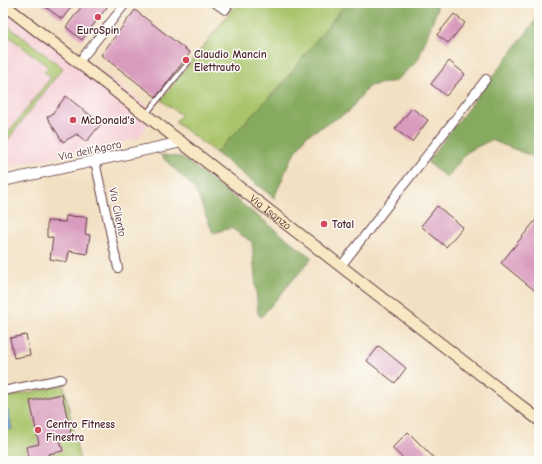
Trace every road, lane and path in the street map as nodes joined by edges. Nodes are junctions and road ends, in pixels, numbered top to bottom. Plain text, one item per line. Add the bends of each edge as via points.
1 (126, 3) edge
2 (215, 3) edge
3 (230, 3) edge
4 (3, 4) edge
5 (80, 62) junction
6 (188, 63) dead end
7 (486, 79) dead end
8 (146, 114) junction
9 (182, 142) junction
10 (96, 161) junction
11 (3, 181) edge
12 (341, 266) junction
13 (118, 268) dead end
14 (61, 379) dead end
15 (3, 391) edge
16 (539, 420) edge

1 - 5 street
2 - 3 street via 225,10
4 - 5 main road, Via Isonzo
5 - 8 main road, Via Isonzo
6 - 8 lane
7 - 12 street
8 - 9 main road, Via Isonzo
9 - 10 street, Via dell'Agora
9 - 12 main road, Via Isonzo
10 - 11 street, Via dell'Agora
10 - 13 street, Via Cilento
12 - 16 main road, Via Isonzo
14 - 15 street

